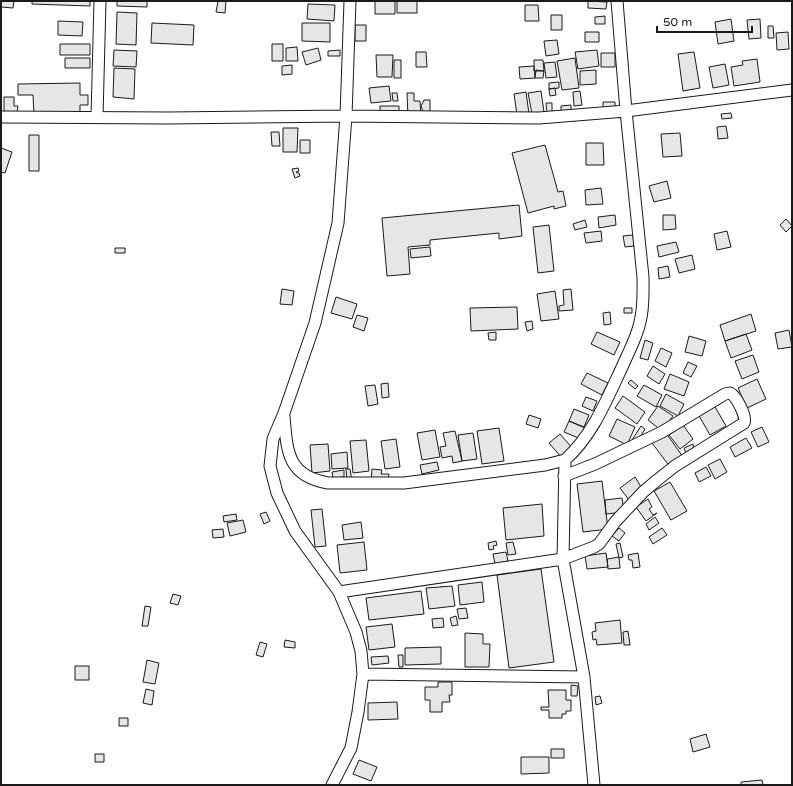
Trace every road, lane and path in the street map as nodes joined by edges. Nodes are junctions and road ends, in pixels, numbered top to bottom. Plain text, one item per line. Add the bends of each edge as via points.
1 (100, 1) edge
2 (350, 1) edge
3 (617, 1) edge
4 (792, 90) edge
5 (626, 111) junction
6 (346, 116) junction
7 (1, 117) edge
8 (97, 117) junction
9 (284, 413) junction
10 (565, 460) junction
11 (564, 476) junction
12 (563, 559) junction
13 (339, 592) junction
14 (363, 674) junction
15 (584, 677) junction
16 (332, 785) edge
17 (594, 785) edge

1 - 8 street
2 - 6 street
3 - 5 street
4 - 5 street
5 - 6 street via 539,118
5 - 10 street via 643,277 640,323 592,428 577,449
6 - 8 street
6 - 9 street via 338,223 314,323
7 - 8 street
9 - 10 street via 286,446 296,469 324,482 404,483 545,465
9 - 13 street via 273,439 270,466 277,494 295,530
10 - 11 street
11 - 12 street
11 - 12 street via 662,432 725,394 730,393 735,397 745,417 744,423 675,466 642,492 599,544
12 - 13 street
12 - 15 street
13 - 14 street via 356,632
14 - 15 street
14 - 16 street via 350,748
15 - 17 street

